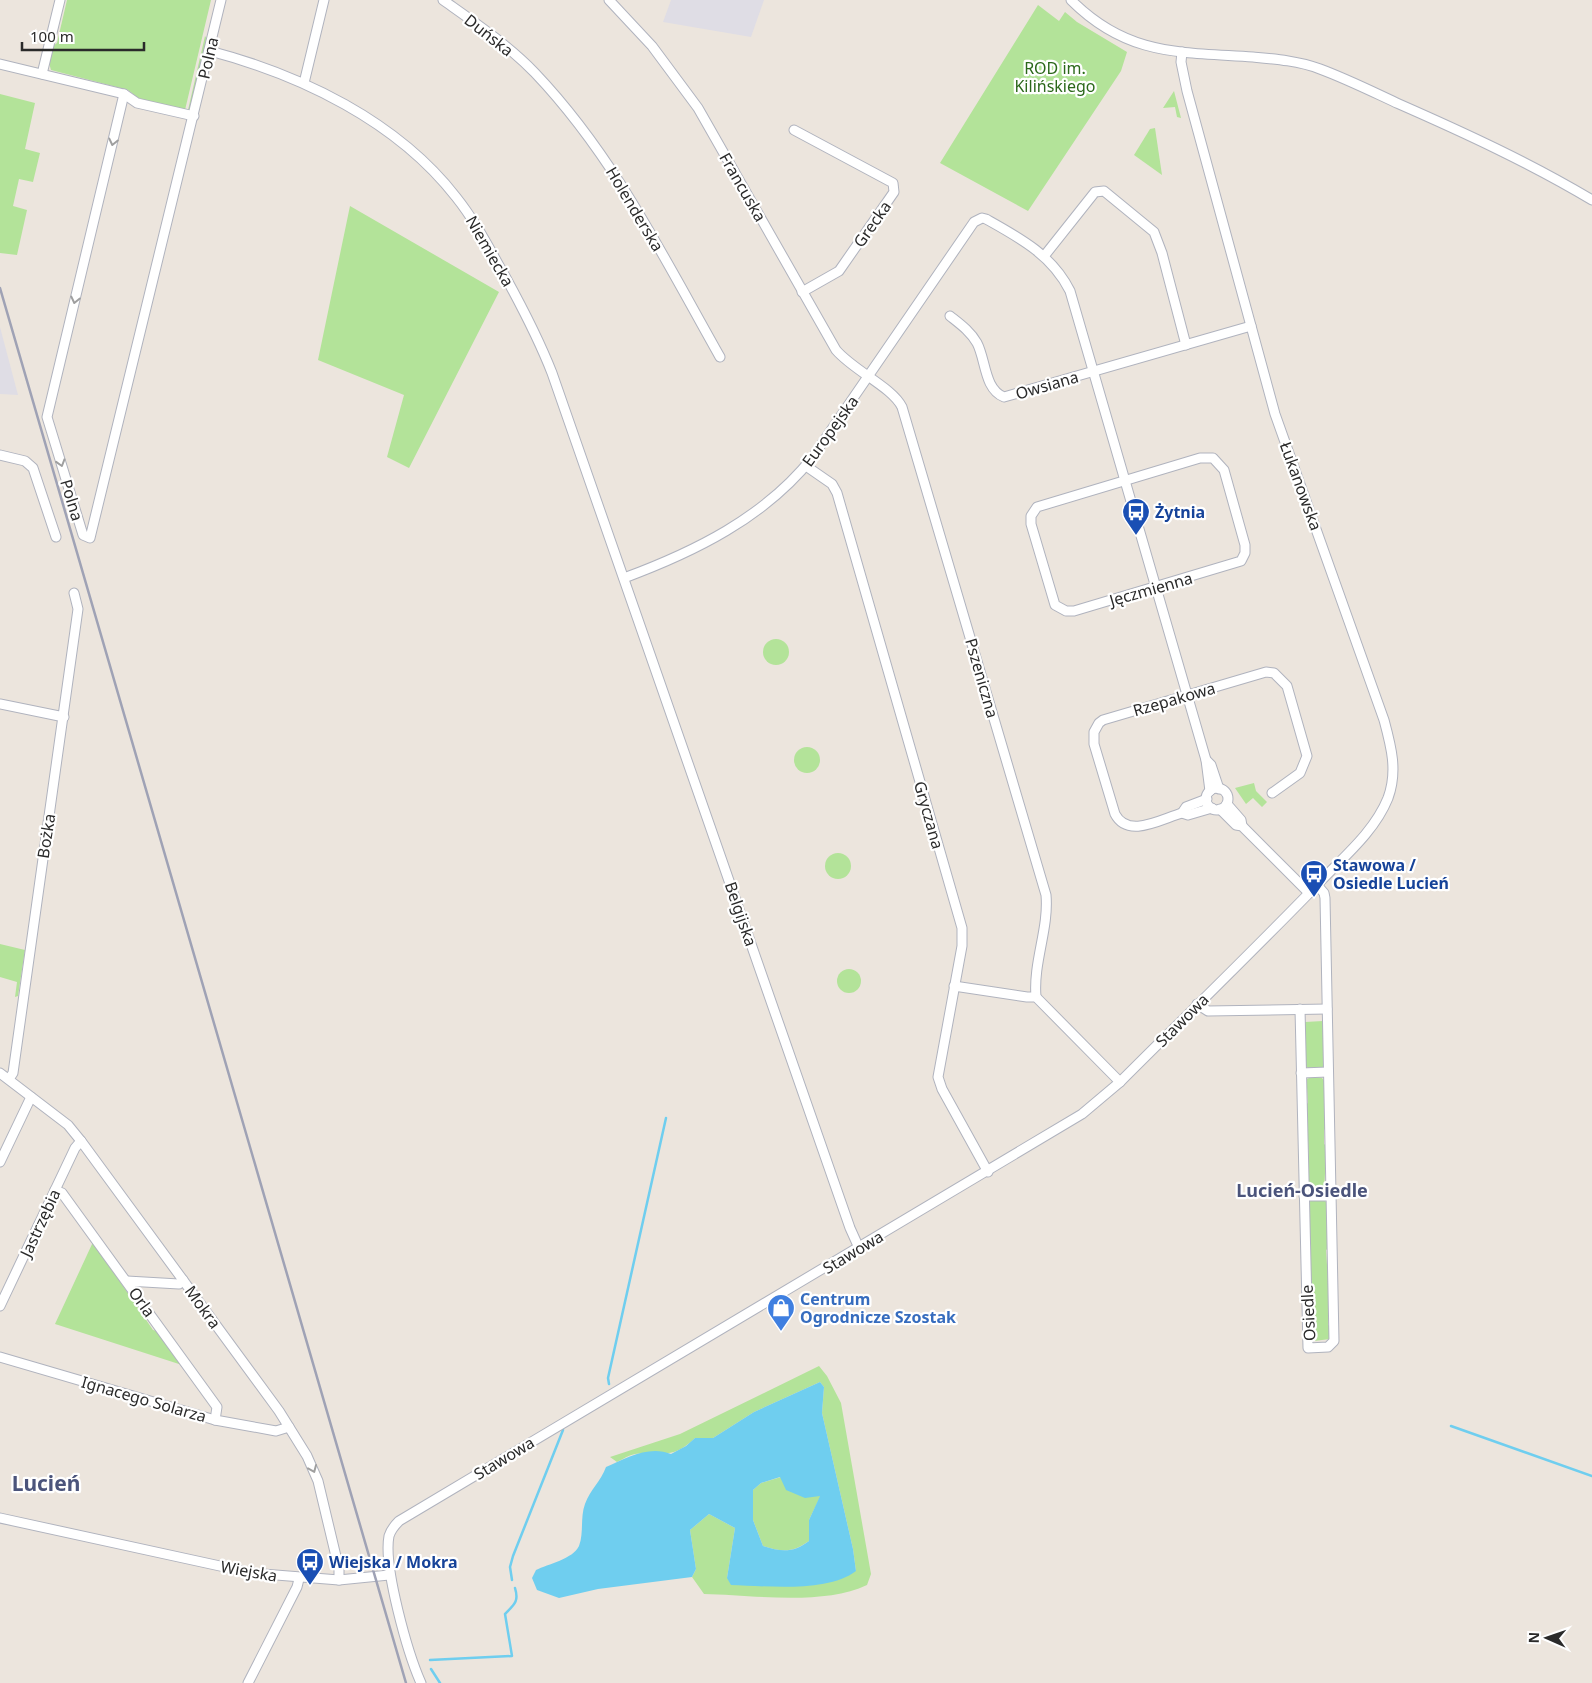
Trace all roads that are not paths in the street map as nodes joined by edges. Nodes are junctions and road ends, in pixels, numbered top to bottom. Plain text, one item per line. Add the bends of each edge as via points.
1 (60, 0) edge
2 (221, 0) edge
3 (324, 0) edge
4 (443, 0) edge
5 (609, 0) edge
6 (1071, 0) edge
7 (210, 51) junction
8 (1182, 52) junction
9 (0, 64) edge
10 (534, 72) joint
11 (42, 74) junction
12 (304, 83) junction
13 (124, 94) junction
14 (194, 116) junction
15 (794, 130) dead end
16 (1592, 200) edge
17 (1045, 255) junction
18 (802, 292) junction
19 (950, 316) dead end
20 (1251, 326) junction
21 (1186, 345) junction
22 (720, 357) dead end
23 (1094, 372) junction
24 (868, 378) junction
25 (0, 455) edge
26 (806, 466) junction
27 (1125, 480) junction
28 (56, 537) dead end
29 (624, 578) junction
30 (1157, 587) junction
31 (74, 593) dead end
32 (1188, 695) junction
33 (0, 704) edge
34 (64, 717) junction
35 (1212, 793) junction
36 (1272, 793) dead end
37 (1220, 807) junction
38 (1182, 813) junction
39 (1317, 885) junction
40 (1309, 893) junction
41 (954, 986) junction
42 (1036, 997) junction
43 (1197, 1004) junction
44 (1300, 1009) junction
45 (1327, 1009) junction
46 (1328, 1072) junction
47 (0, 1073) edge
48 (1301, 1074) junction
49 (9, 1079) junction
50 (1120, 1082) junction
51 (30, 1097) junction
52 (81, 1141) junction
53 (0, 1162) edge
54 (988, 1172) junction
55 (55, 1190) junction
56 (1304, 1196) junction
57 (1331, 1196) junction
58 (860, 1248) junction
59 (184, 1280) junction
60 (127, 1281) junction
61 (0, 1306) edge
62 (0, 1356) edge
63 (215, 1420) junction
64 (289, 1427) junction
65 (0, 1518) edge
66 (389, 1575) junction
67 (299, 1579) junction
68 (340, 1580) junction
69 (248, 1683) edge
70 (421, 1683) edge

1 - 11 street
2 - 7 street, Polna
3 - 12 street
4 - 10 street, Duńska
5 - 18 street, Francuska via 652,46 698,108
6 - 8 street via 1097,23 1123,38 1155,49
7 - 12 street, Niemiecka
7 - 14 street, Polna
8 - 16 street via 1278,59 1318,68 1474,137
8 - 20 street, Łukanowska via 1181,62 1188,91
9 - 11 street
10 - 22 street, Holenderska via 574,116 616,173
11 - 13 street
12 - 29 street, Niemiecka via 366,118 405,147 449,189 476,224 540,342
13 - 14 street via 137,103
13 -> 14 street, Polna via 47,417 83,535 90,538
15 - 18 street, Grecka via 893,183 894,192 839,271
17 - 21 street via 1095,192 1107,193 1154,232
17 - 23 street via 1070,291
17 - 24 street, Europejska via 986,219 978,219
18 - 24 street, Francuska via 836,350
19 - 23 street, Owsiana via 976,341 992,387 1004,397
20 - 21 street, Owsiana
20 - 39 street, Łukanowska via 1275,414 1384,720 1394,762 1390,791 1377,818 1367,833
21 - 23 street, Owsiana
23 - 27 street
24 - 26 street, Europejska
24 - 42 street, Pszeniczna via 896,397 906,416 1046,895 1046,916 1035,979
25 - 28 street via 25,461 33,468
26 - 29 street, Europejska via 775,496 709,542
26 - 41 street, Gryczana via 827,480 837,493 962,928
27 - 30 street
27 - 30 street, Jęczmienna via 1204,458 1216,460 1224,470 1245,544 1244,557 1234,565
27 - 30 street, Jęczmienna via 1041,504 1034,510 1031,524 1050,591 1055,605 1070,612
29 - 58 street, Belgijska via 850,1228
30 - 32 street
31 - 34 street, Bożka via 78,609
32 - 35 street via 1206,760 1211,764
32 - 36 street, Rzepakowa via 1266,672 1284,680 1307,756 1300,772
32 - 38 street, Rzepakowa via 1103,720 1096,727 1093,738 1115,814 1121,823 1132,828
33 - 34 street
34 - 49 street, Bożka via 13,1073
35 - 37 street
35 - 37 street via 1227,794
35 - 38 street, Rzepakowa via 1186,807
37 - 38 street, Rzepakowa via 1188,815
37 - 40 street
39 - 40 street, Łukanowska
39 - 45 street, Osiedle via 1325,898
40 - 43 street, Stawowa
41 - 42 street
41 - 54 street, Gryczana via 938,1081
42 - 50 street
43 - 44 street via 1208,1011
43 - 50 street, Stawowa
44 - 45 street
44 - 48 street, Osiedle
45 - 46 street, Osiedle
46 - 48 street
46 - 57 street, Osiedle
47 - 49 street, Mokra
48 - 56 street, Osiedle
49 - 51 street, Mokra
50 - 54 street, Stawowa via 1067,1124
51 - 52 street, Mokra via 68,1125
51 - 53 street
52 - 55 street, Jastrzębia
52 - 59 street, Mokra
54 - 58 street, Stawowa
55 - 60 street, Orla via 62,1193
55 - 61 street, Jastrzębia
56 - 57 street
56 - 57 street, Osiedle via 1308,1348 1328,1347 1334,1341
58 - 66 street, Stawowa via 400,1520 389,1536
59 - 60 street via 179,1284
59 - 64 street, Mokra
60 - 63 street, Orla via 217,1407
62 - 63 street, Ignacego Solarza
63 - 64 street, Ignacego Solarza via 276,1431
64 -> 68 street, Mokra via 307,1456 321,1490
65 - 67 street, Wiejska via 252,1573
66 - 68 street, Wiejska
66 - 70 street
67 - 68 street, Wiejska
67 - 69 street

